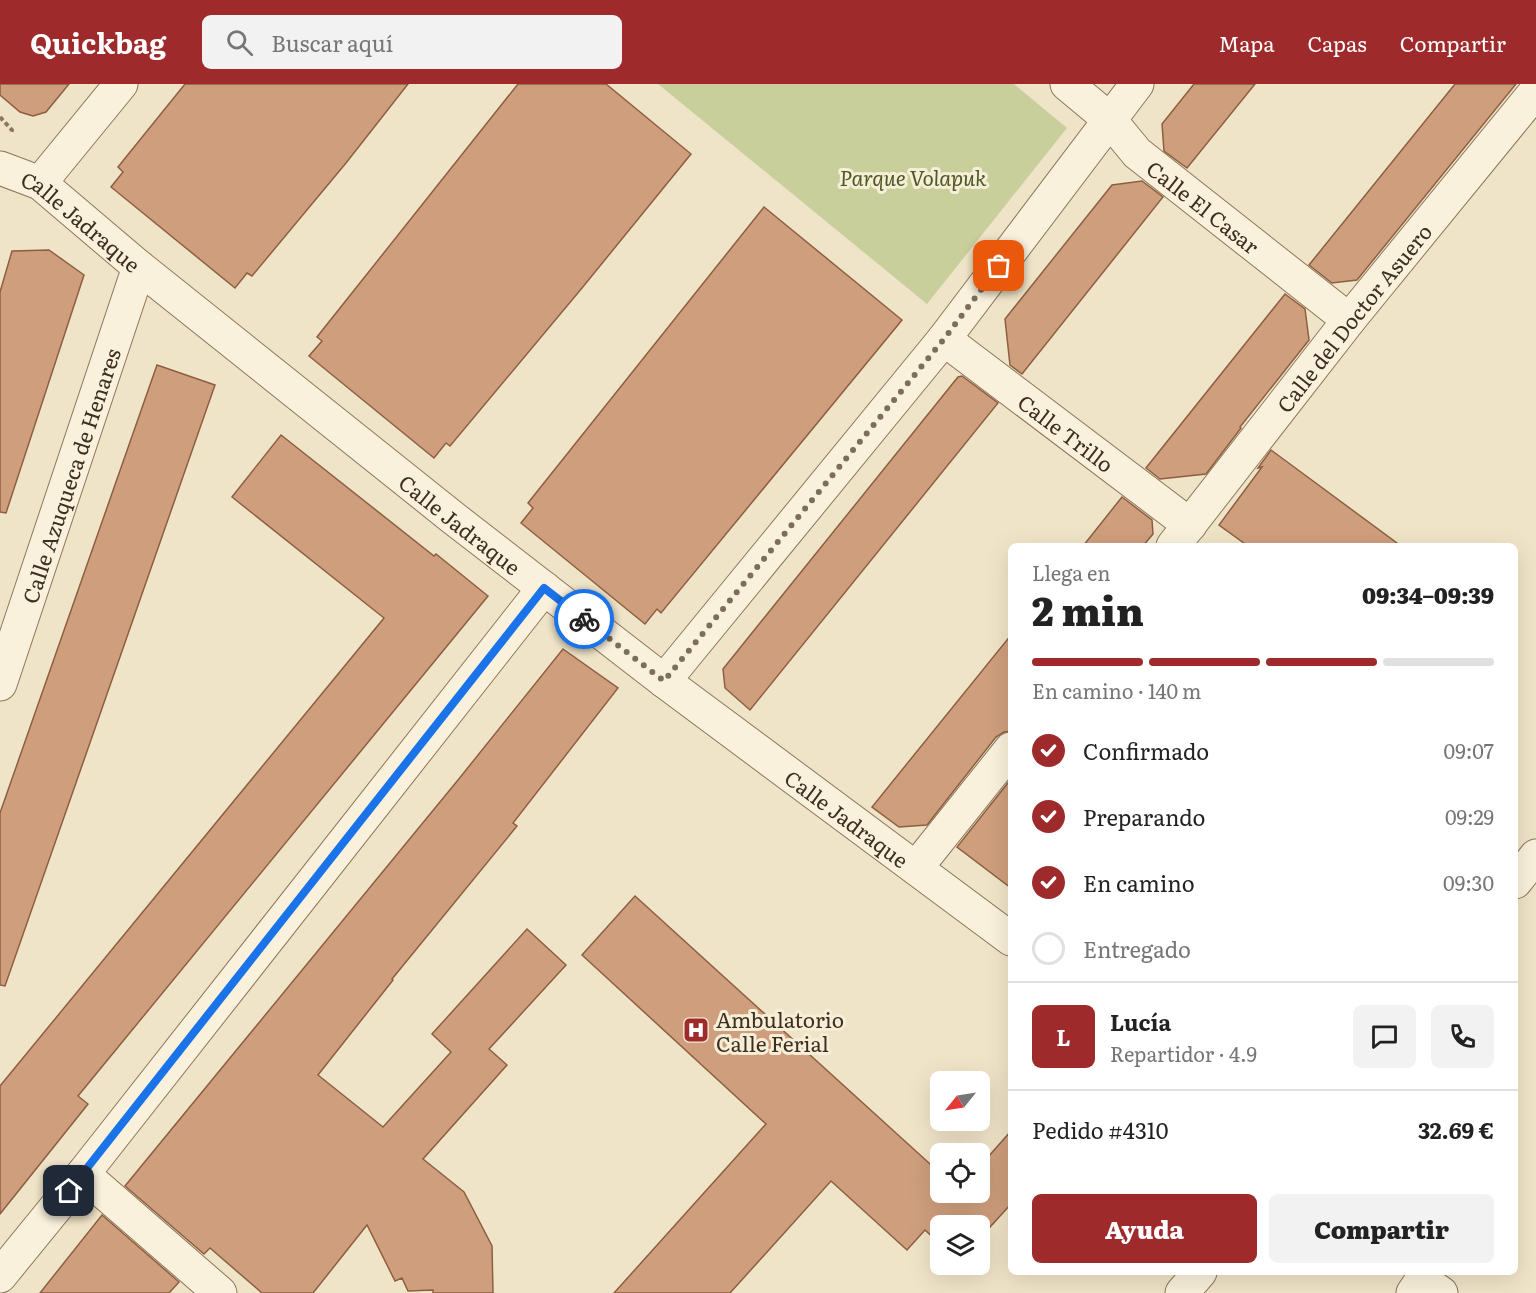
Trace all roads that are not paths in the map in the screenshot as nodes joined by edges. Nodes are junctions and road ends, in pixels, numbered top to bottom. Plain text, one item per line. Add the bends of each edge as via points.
1 (121, 84) edge
2 (1067, 84) edge
3 (1137, 84) edge
4 (1536, 92) edge
5 (1109, 119) junction
6 (0, 168) edge
7 (40, 183) junction
8 (139, 267) junction
9 (1349, 320) junction
10 (944, 339) junction
11 (1182, 535) edge
12 (544, 588) junction
13 (664, 681) junction
14 (0, 684) edge
15 (1008, 753) edge
16 (1536, 856) edge
17 (916, 868) junction
18 (1518, 878) edge
19 (1008, 937) edge
20 (82, 1174) junction
21 (1197, 1275) edge
22 (0, 1276) edge
23 (216, 1292) edge
24 (1182, 1293) edge
25 (1413, 1293) edge
26 (1441, 1293) edge

1 - 7 street
2 - 5 street, Calle El Casar
3 - 5 street
4 - 9 street, Calle del Doctor Asuero
5 - 9 street, Calle El Casar via 1137,153
5 - 10 street
6 - 7 street, Calle Jadraque
7 - 8 street, Calle Jadraque
8 - 12 street, Calle Jadraque
8 - 14 street, Calle Azuqueca de Henares
9 - 11 street, Calle del Doctor Asuero
10 - 11 street, Calle Trillo
10 - 13 street
12 - 13 street, Calle Jadraque
12 - 20 street
13 - 17 street, Calle Jadraque
15 - 17 street
16 - 18 street
17 - 19 street, Calle Jadraque
20 - 22 street
20 - 23 street
21 - 24 street
25 - 26 street via 1422,1280

